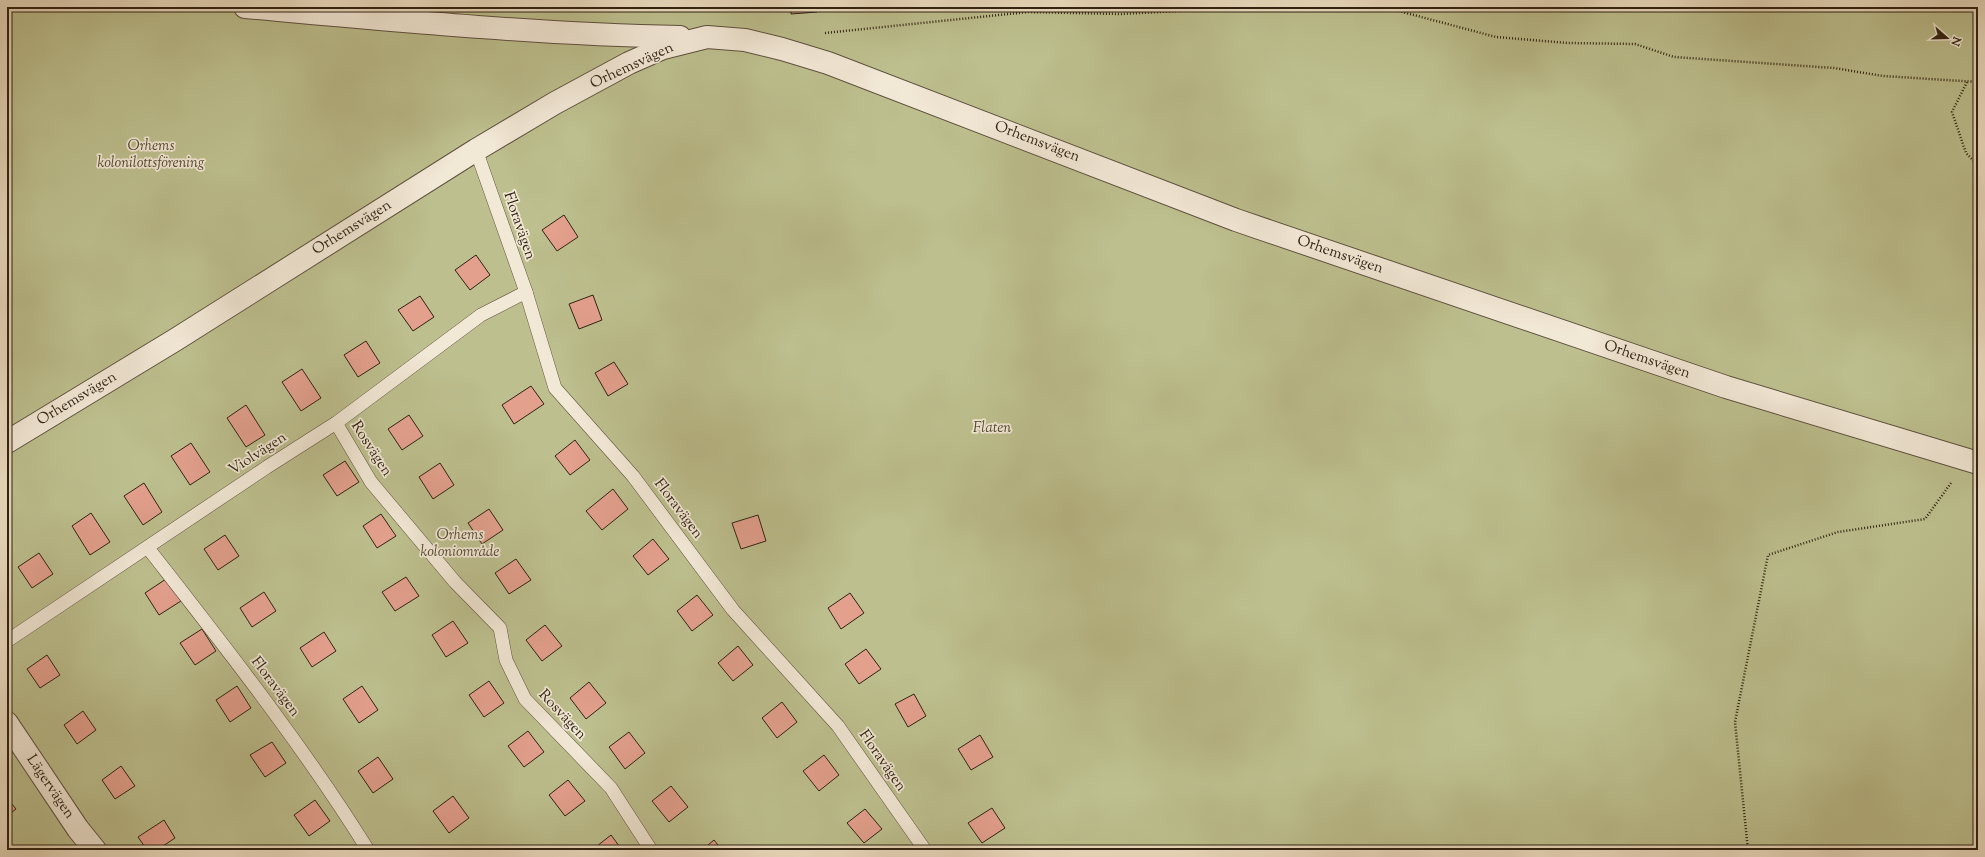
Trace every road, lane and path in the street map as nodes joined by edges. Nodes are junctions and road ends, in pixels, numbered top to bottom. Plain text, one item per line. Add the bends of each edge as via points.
1 (245, 7) edge
2 (1229, 7) edge
3 (1384, 7) edge
4 (822, 33) dead end
5 (707, 37) junction
6 (1966, 82) junction
7 (1978, 82) edge
8 (476, 150) junction
9 (1978, 165) edge
10 (526, 292) junction
11 (336, 424) junction
12 (7, 442) edge
13 (1973, 462) edge
14 (148, 548) junction
15 (7, 641) edge
16 (7, 723) edge
17 (95, 850) edge
18 (368, 850) edge
19 (651, 850) edge
20 (926, 850) edge
21 (1748, 850) edge

1 - 5 street, Orhemsvägen via 488,28 581,34
2 - 4 path via 1120,14 1028,12
3 - 6 path via 1496,37 1568,43 1635,44 1674,57 1834,68 1883,76
5 - 8 street, Orhemsvägen via 663,48 629,63
5 - 13 street, Orhemsvägen via 745,40 828,63 1236,220 1726,387
6 - 7 path
6 - 9 path via 1952,112 1966,153
8 - 10 lane, Floravägen
8 - 12 street, Orhemsvägen via 175,340
10 - 11 lane, Violvägen via 481,315
10 - 20 lane, Floravägen via 555,388 633,476 733,610 838,726
11 - 14 lane, Violvägen via 267,467
11 - 19 lane, Rosvägen via 371,482 455,582 500,628 506,660 524,699 611,788
13 - 21 path via 1925,519 1838,532 1768,555 1735,722
14 - 15 lane, Violvägen
14 - 18 lane, Floravägen via 261,693 338,801
16 - 17 street, Lägervägen

